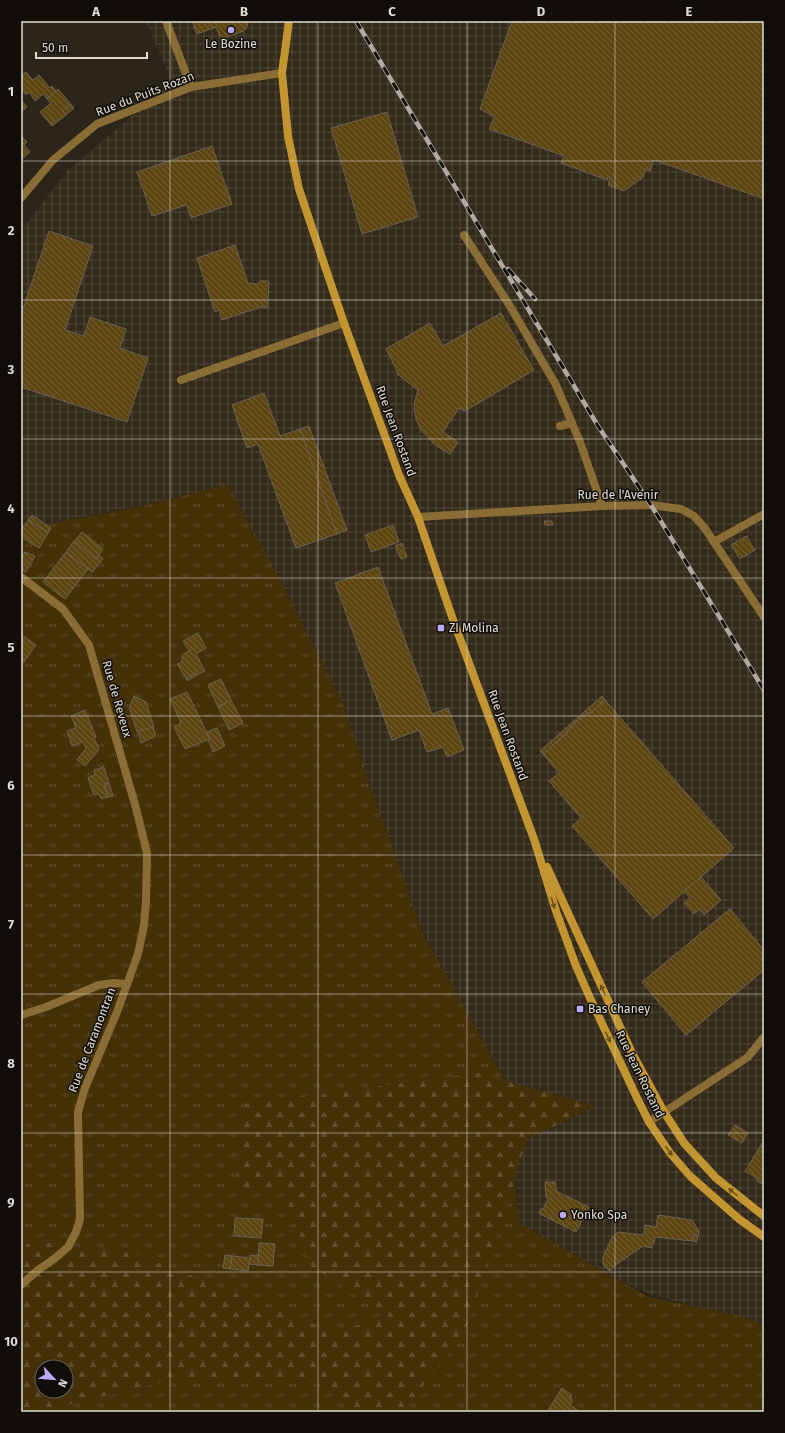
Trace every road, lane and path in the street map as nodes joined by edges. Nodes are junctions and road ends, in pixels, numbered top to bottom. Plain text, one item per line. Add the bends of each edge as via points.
1 (166, 21) edge
2 (289, 21) edge
3 (282, 73) junction
4 (191, 87) junction
5 (21, 198) edge
6 (464, 235) dead end
7 (344, 323) junction
8 (181, 380) dead end
9 (572, 423) junction
10 (560, 426) dead end
11 (602, 506) junction
12 (764, 514) edge
13 (418, 516) junction
14 (714, 542) junction
15 (21, 577) edge
16 (764, 617) edge
17 (534, 839) junction
18 (147, 854) joint
19 (127, 984) junction
20 (21, 1015) edge
21 (764, 1037) edge
22 (664, 1112) junction
23 (649, 1122) junction
24 (764, 1216) edge
25 (764, 1237) edge
26 (21, 1285) edge

1 - 4 street
2 - 3 main road, Rue Jean Rostand
3 - 4 street, Rue du Puits Rozan
3 - 7 main road, Rue Jean Rostand via 288,136 299,189
4 - 5 street, Rue du Puits Rozan via 97,124 53,160
6 - 9 street via 552,378
7 - 8 street
7 - 13 main road, Rue Jean Rostand via 399,476
9 - 10 street
9 - 11 street
11 - 13 street, Rue de l'Avenir
11 - 14 street, Rue de l'Avenir via 681,509 694,516
12 - 14 street
13 - 17 main road, Rue Jean Rostand via 455,625
14 - 16 street, Rue de l'Avenir
15 - 18 street, Rue de Reveux via 63,609 89,645
22 -> 17 main road, Rue Jean Rostand via 632,1053
17 -> 23 main road, Rue Jean Rostand via 576,966
18 - 19 street, Rue de Caramontran via 148,878 144,925 138,954
19 - 20 street via 99,985
19 - 26 street, Rue de Caramontran via 85,1088 78,1112 80,1219 76,1232 68,1247
21 - 22 street via 748,1057
22 - 23 street
24 -> 22 main road, Rue Jean Rostand via 716,1178 684,1143
23 -> 25 main road, Rue Jean Rostand via 670,1153 690,1176 739,1219

